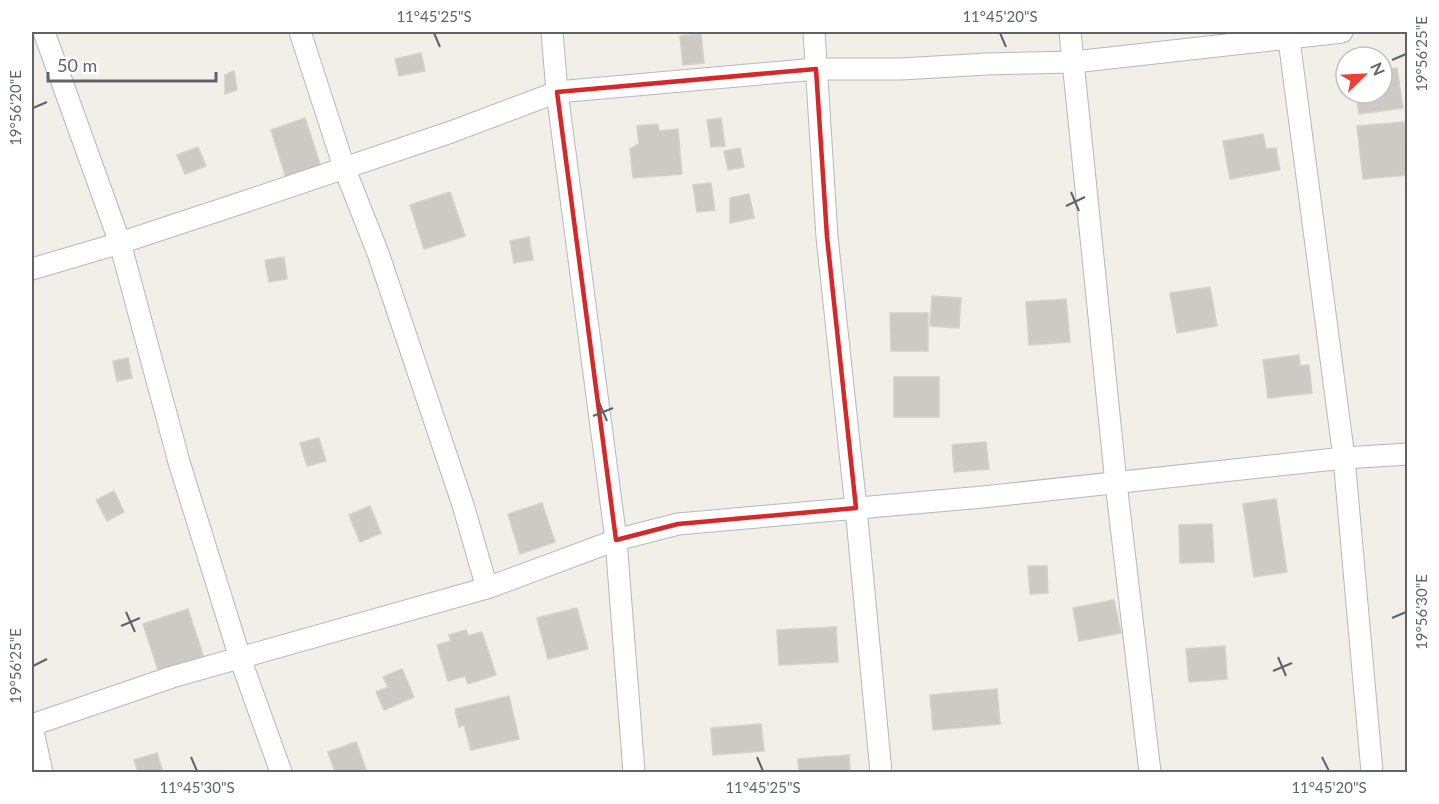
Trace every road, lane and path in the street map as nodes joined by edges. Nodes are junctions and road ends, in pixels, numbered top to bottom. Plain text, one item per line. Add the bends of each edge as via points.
1 (44, 32) edge
2 (300, 32) edge
3 (552, 32) edge
4 (814, 32) edge
5 (1070, 32) edge
6 (1342, 32) edge
7 (1289, 35) edge
8 (1074, 62) junction
9 (816, 69) junction
10 (557, 92) junction
11 (344, 167) junction
12 (120, 243) junction
13 (32, 269) edge
14 (1407, 454) edge
15 (1344, 458) junction
16 (1116, 483) junction
17 (856, 508) junction
18 (616, 540) junction
19 (486, 588) junction
20 (240, 658) junction
21 (32, 726) edge
22 (42, 772) edge
23 (281, 772) edge
24 (633, 772) edge
25 (881, 772) edge
26 (1150, 772) edge
27 (1372, 772) edge

1 - 12 street
2 - 11 street
3 - 10 street
4 - 9 street
5 - 8 street
6 - 7 street
7 - 8 street
7 - 15 street
8 - 9 street
8 - 16 street
9 - 10 street
9 - 17 street via 827,237
10 - 11 street
10 - 18 street
11 - 12 street
11 - 19 street via 382,264 463,505
12 - 13 street
12 - 20 street via 179,462
14 - 15 street
15 - 16 street
15 - 27 street
16 - 17 street
16 - 26 street
17 - 18 street via 678,524
17 - 25 street
18 - 19 street
18 - 24 street
19 - 20 street
20 - 21 street via 172,677
20 - 23 street
21 - 22 street

